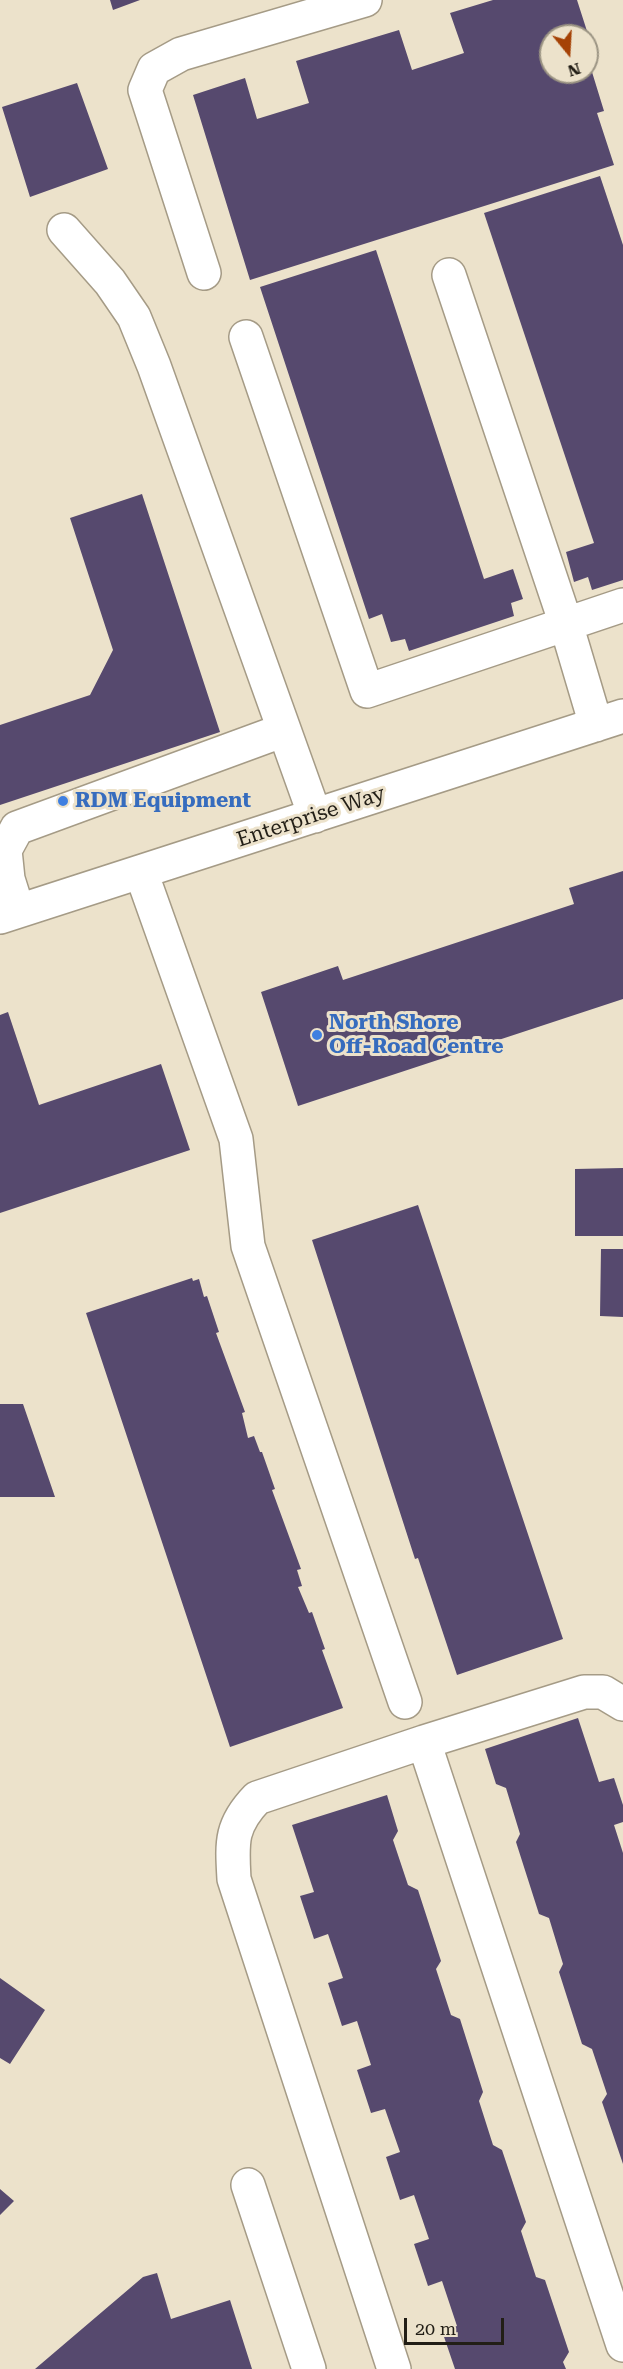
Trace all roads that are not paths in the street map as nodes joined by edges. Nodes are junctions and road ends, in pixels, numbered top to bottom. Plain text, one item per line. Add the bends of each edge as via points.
1 (365, 0) edge
2 (63, 230) dead end
3 (204, 273) dead end
4 (449, 275) dead end
5 (246, 338) dead end
6 (623, 605) edge
7 (566, 624) junction
8 (610, 720) edge
9 (284, 730) junction
10 (315, 816) junction
11 (141, 872) junction
12 (9, 914) edge
13 (405, 1702) dead end
14 (623, 1704) edge
15 (424, 1742) junction
16 (248, 2185) dead end
17 (623, 2345) edge
18 (309, 2369) edge
19 (394, 2369) edge

1 - 3 street via 181,54 154,69 145,90
2 - 9 street via 110,282 134,317
4 - 7 street
5 - 7 street via 367,691
6 - 7 street
7 - 8 street
8 - 10 street, Enterprise Way
9 - 10 street
9 - 12 street via 17,828 5,850
10 - 11 street, Enterprise Way
11 - 12 street, Enterprise Way
11 - 13 street via 236,1139 248,1246
14 - 15 street via 603,1692 584,1692
15 - 17 street
15 - 19 street via 258,1798 244,1811 232,1840 234,1879
16 - 18 street

